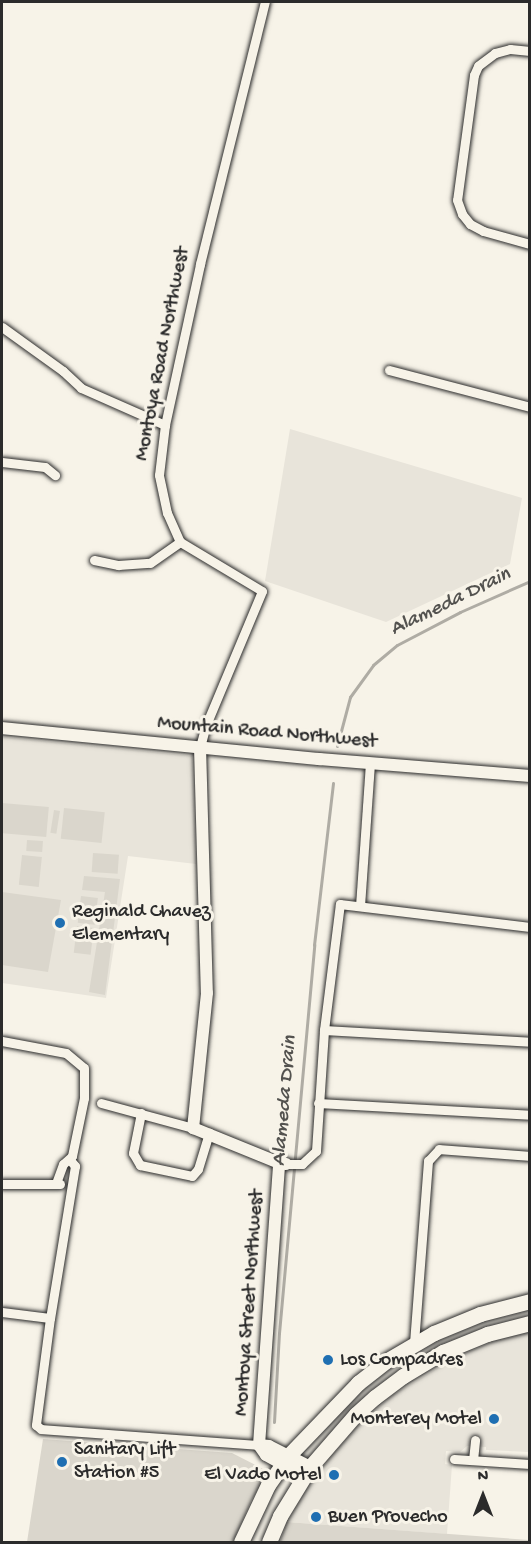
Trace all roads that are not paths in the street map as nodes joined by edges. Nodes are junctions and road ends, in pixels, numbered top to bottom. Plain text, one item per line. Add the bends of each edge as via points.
1 (265, 2) edge
2 (530, 51) edge
3 (530, 244) edge
4 (2, 327) edge
5 (389, 370) dead end
6 (530, 407) edge
7 (165, 425) junction
8 (2, 462) edge
9 (55, 475) dead end
10 (180, 542) junction
11 (94, 560) dead end
12 (2, 728) edge
13 (200, 747) junction
14 (370, 762) junction
15 (530, 776) edge
16 (360, 906) junction
17 (530, 927) edge
18 (324, 1030) junction
19 (2, 1041) edge
20 (530, 1042) edge
21 (101, 1102) dead end
22 (318, 1103) junction
23 (141, 1113) junction
24 (530, 1115) edge
25 (193, 1128) junction
26 (209, 1134) junction
27 (530, 1156) edge
28 (70, 1160) junction
29 (283, 1163) junction
30 (56, 1183) junction
31 (2, 1184) edge
32 (69, 1190) junction
33 (530, 1301) edge
34 (2, 1312) edge
35 (50, 1318) junction
36 (530, 1323) edge
37 (414, 1343) junction
38 (475, 1440) dead end
39 (259, 1445) junction
40 (454, 1459) dead end
41 (286, 1460) junction
42 (473, 1460) junction
43 (530, 1464) edge
44 (307, 1471) junction
45 (242, 1542) edge
46 (268, 1542) edge

1 - 7 street, Montoya Road Northwest
2 - 3 street via 510,49 495,53 478,66 457,200 470,224
4 - 7 street via 81,388
5 - 6 street
7 - 10 street, Montoya Road Northwest via 159,475 167,513
8 - 9 street via 45,467
10 - 11 street via 150,562 118,565
10 - 13 street via 262,591
12 - 13 street, Mountain Road Northwest
13 - 14 street, Mountain Road Northwest
13 - 25 street via 207,993
14 - 15 street, Mountain Road Northwest
14 - 16 street
16 - 17 street
16 - 18 street via 340,904
18 - 20 street
18 - 22 street
19 - 28 street via 66,1053 84,1068 84,1098
21 - 23 street
22 - 24 street
22 - 29 street via 316,1151 302,1164
23 - 25 street
23 - 26 street via 133,1153 140,1165 192,1176
25 - 26 street
26 - 29 street
27 - 37 street via 439,1149 428,1161
28 - 30 street via 63,1164
28 - 32 street via 75,1166
29 - 39 street, Montoya Street Northwest
30 - 31 street
30 - 32 street
32 - 35 street
33 - 37 main road via 480,1314
34 - 35 street
35 - 39 street via 36,1425 41,1429
36 - 44 main road via 466,1342 403,1376 356,1414
37 - 41 main road via 358,1383
38 - 42 street
39 - 41 street via 266,1455
40 - 42 street
41 - 44 street
41 - 45 main road via 268,1485
42 - 43 street
44 - 46 main road

